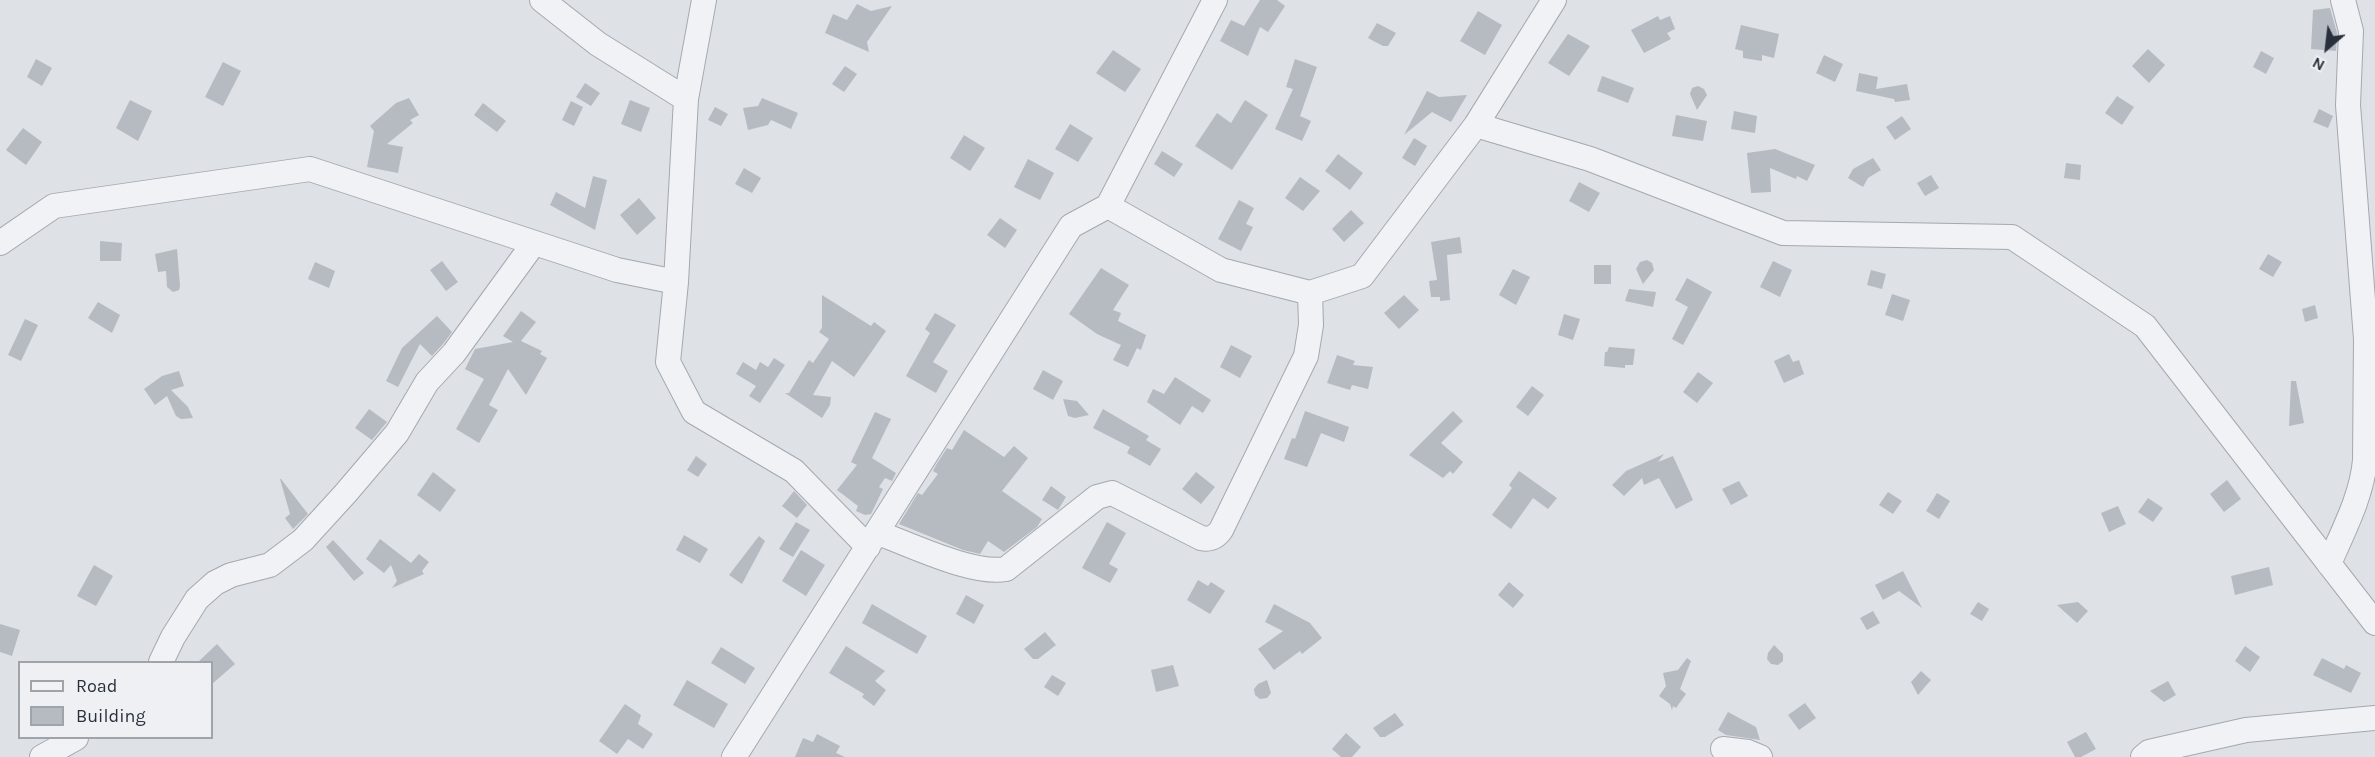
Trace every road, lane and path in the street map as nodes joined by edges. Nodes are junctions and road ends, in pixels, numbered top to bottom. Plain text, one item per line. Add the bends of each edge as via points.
1 (542, 0) edge
2 (704, 0) edge
3 (1215, 0) edge
4 (1554, 0) edge
5 (2343, 0) edge
6 (686, 99) junction
7 (1476, 125) junction
8 (1108, 206) junction
9 (0, 243) edge
10 (534, 243) junction
11 (676, 282) junction
12 (1310, 293) junction
13 (873, 540) junction
14 (2330, 564) junction
15 (2375, 623) edge
16 (162, 661) edge
17 (2375, 718) edge
18 (74, 739) edge
19 (1723, 749) dead end
20 (42, 757) edge
21 (734, 757) edge
22 (1760, 757) edge
23 (2144, 757) edge

1 - 6 street via 598,44
2 - 6 street
3 - 8 street
4 - 7 street
5 - 14 street via 2351,31 2348,105 2366,339 2365,460 2356,498
6 - 11 street
7 - 12 street via 1362,276
7 - 14 street via 1590,159 1783,233 2012,237 2145,326
8 - 12 street via 1221,270
8 - 13 street via 1071,226
9 - 10 street via 54,206 310,169
10 - 11 street via 617,270
10 - 16 street via 454,352 427,382 397,433 345,494 303,540 270,564 231,575 197,599
11 - 13 street via 668,362 694,412 794,471
12 - 13 street via 1311,325 1306,356 1217,536 1201,538 1112,493 1097,497 1006,569 996,571
13 - 21 street
14 - 15 street
17 - 23 street via 2246,730 2149,752
18 - 20 street
19 - 22 street

